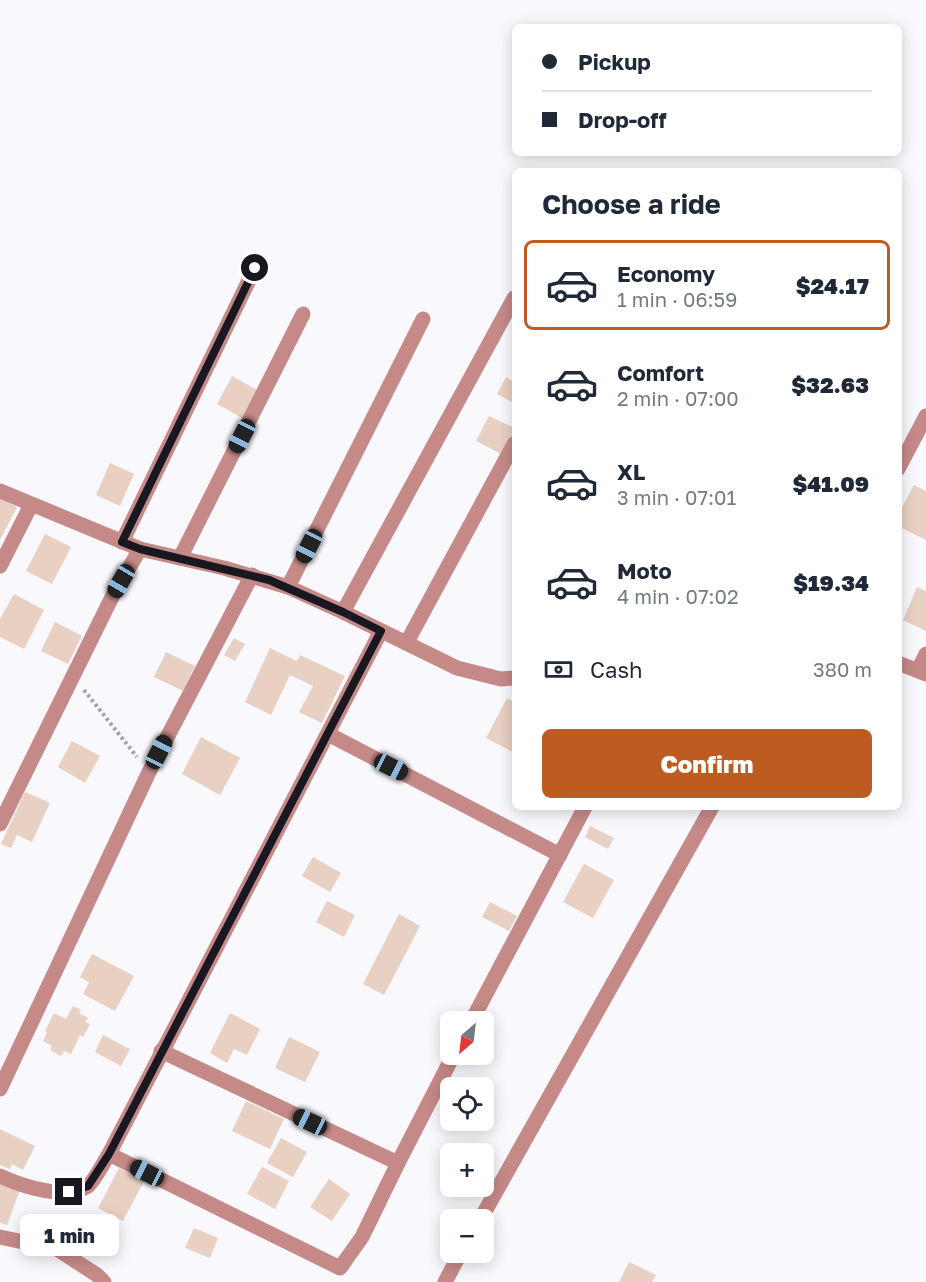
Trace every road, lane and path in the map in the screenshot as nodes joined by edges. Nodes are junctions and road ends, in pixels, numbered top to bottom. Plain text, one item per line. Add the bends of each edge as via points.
1 (255, 268) dead end
2 (512, 302) edge
3 (303, 314) dead end
4 (423, 319) dead end
5 (926, 416) edge
6 (512, 448) edge
7 (902, 461) edge
8 (0, 491) edge
9 (31, 505) junction
10 (122, 542) junction
11 (140, 549) junction
12 (180, 558) junction
13 (0, 566) edge
14 (252, 575) junction
15 (288, 587) junction
16 (343, 612) junction
17 (381, 631) junction
18 (407, 642) junction
19 (926, 654) edge
20 (902, 664) edge
21 (922, 672) edge
22 (73, 676) junction
23 (510, 681) edge
24 (328, 734) junction
25 (149, 772) junction
26 (583, 810) edge
27 (710, 810) edge
28 (0, 824) edge
29 (560, 855) junction
30 (477, 1011) edge
31 (161, 1051) junction
32 (448, 1065) edge
33 (0, 1089) edge
34 (109, 1154) junction
35 (398, 1163) junction
36 (0, 1176) edge
37 (486, 1209) edge
38 (0, 1237) edge
39 (455, 1263) edge
40 (340, 1268) junction
41 (99, 1280) edge
42 (333, 1282) edge
43 (445, 1282) edge

1 - 10 street
2 - 16 street
3 - 12 street
4 - 15 street
5 - 7 street
6 - 18 street
8 - 9 street
9 - 10 street
9 - 13 street
10 - 11 street
11 - 12 street
11 - 22 street
12 - 14 street
14 - 15 street
14 - 25 street
15 - 16 street
16 - 17 street
17 - 18 street
17 - 24 street
18 - 23 street via 457,668
19 - 21 street
20 - 21 street
22 - 25 path
22 - 28 street
24 - 29 street
24 - 31 street
25 - 33 street
26 - 29 street
27 - 37 street
29 - 30 street
31 - 34 street
31 - 35 street
32 - 35 street
34 - 36 street via 88,1186 69,1192 17,1184
34 - 40 street
35 - 40 street via 362,1237
38 - 41 street via 57,1249
39 - 43 street
40 - 42 street

